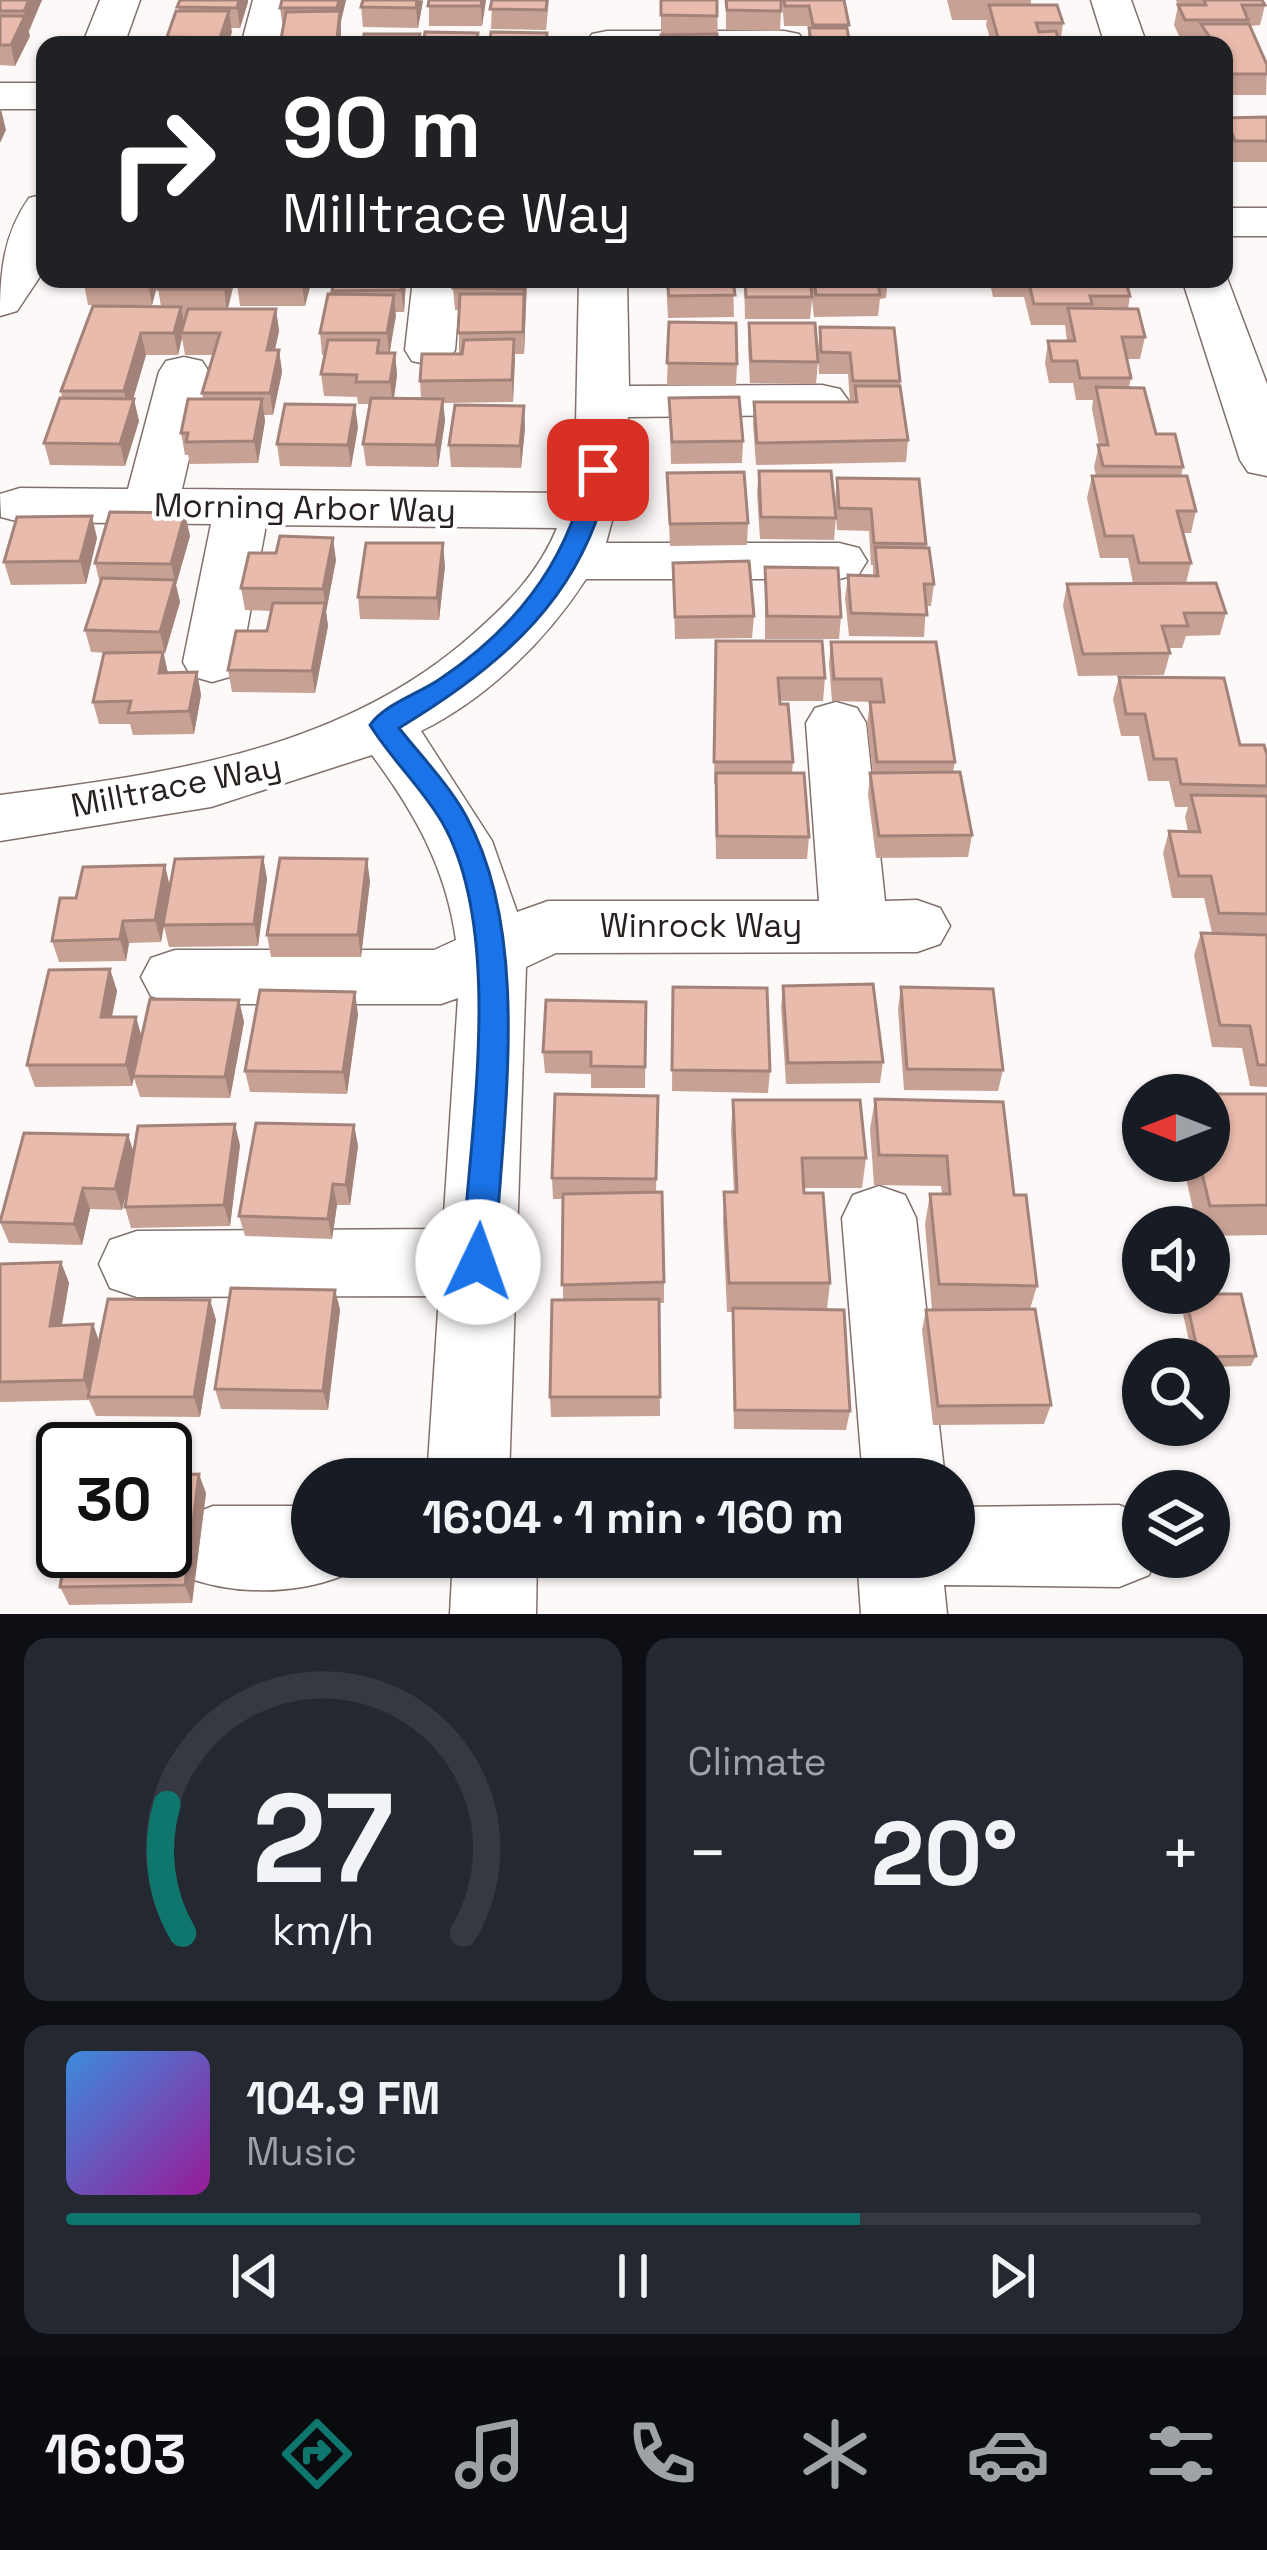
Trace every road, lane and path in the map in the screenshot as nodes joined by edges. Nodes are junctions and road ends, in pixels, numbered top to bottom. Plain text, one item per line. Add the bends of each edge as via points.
1 (120, 0) edge
2 (273, 0) edge
3 (614, 0) edge
4 (1111, 0) edge
5 (107, 36) edge
6 (264, 36) edge
7 (610, 36) edge
8 (1123, 36) edge
9 (0, 96) edge
10 (36, 96) edge
11 (28, 219) edge
12 (1233, 222) edge
13 (1267, 222) edge
14 (436, 288) edge
15 (604, 288) edge
16 (1209, 288) edge
17 (0, 301) edge
18 (430, 350) edge
19 (184, 372) dead end
20 (822, 400) edge
21 (600, 402) junction
22 (1267, 460) edge
23 (20, 505) dead end
24 (151, 505) junction
25 (242, 508) junction
26 (580, 536) junction
27 (838, 561) dead end
28 (212, 662) dead end
29 (836, 723) dead end
30 (383, 725) junction
31 (0, 818) edge
32 (492, 957) junction
33 (176, 977) dead end
34 (879, 1218) dead end
35 (478, 1262) junction
36 (136, 1264) dead end
37 (469, 1458) edge
38 (902, 1458) edge
39 (1119, 1546) dead end
40 (213, 1547) dead end
41 (291, 1547) edge
42 (975, 1548) edge
43 (495, 1578) edge
44 (901, 1578) edge
45 (493, 1614) edge
46 (904, 1614) edge

1 - 5 street
2 - 6 street
3 - 7 street
4 - 8 street
9 - 10 street
11 - 17 street
12 - 13 street
14 - 18 street
15 - 21 street
16 - 22 street
19 - 24 street
20 - 21 street
21 - 26 street
23 - 24 street, Morning Arbor Way
24 - 25 street, Morning Arbor Way
25 - 26 street, Morning Arbor Way
25 - 28 street
26 - 27 street, Morning Arbor Way
26 - 30 street, Milltrace Way via 500,645
29 - 32 street, Winrock Way via 885,926 548,927
30 - 31 street, Milltrace Way via 224,784
30 - 32 street via 454,818 476,870
32 - 33 street, Winrock Way via 441,977
32 - 35 street
34 - 38 street
35 - 36 street
35 - 37 street
39 - 42 street
40 - 41 street
43 - 45 street
44 - 46 street

